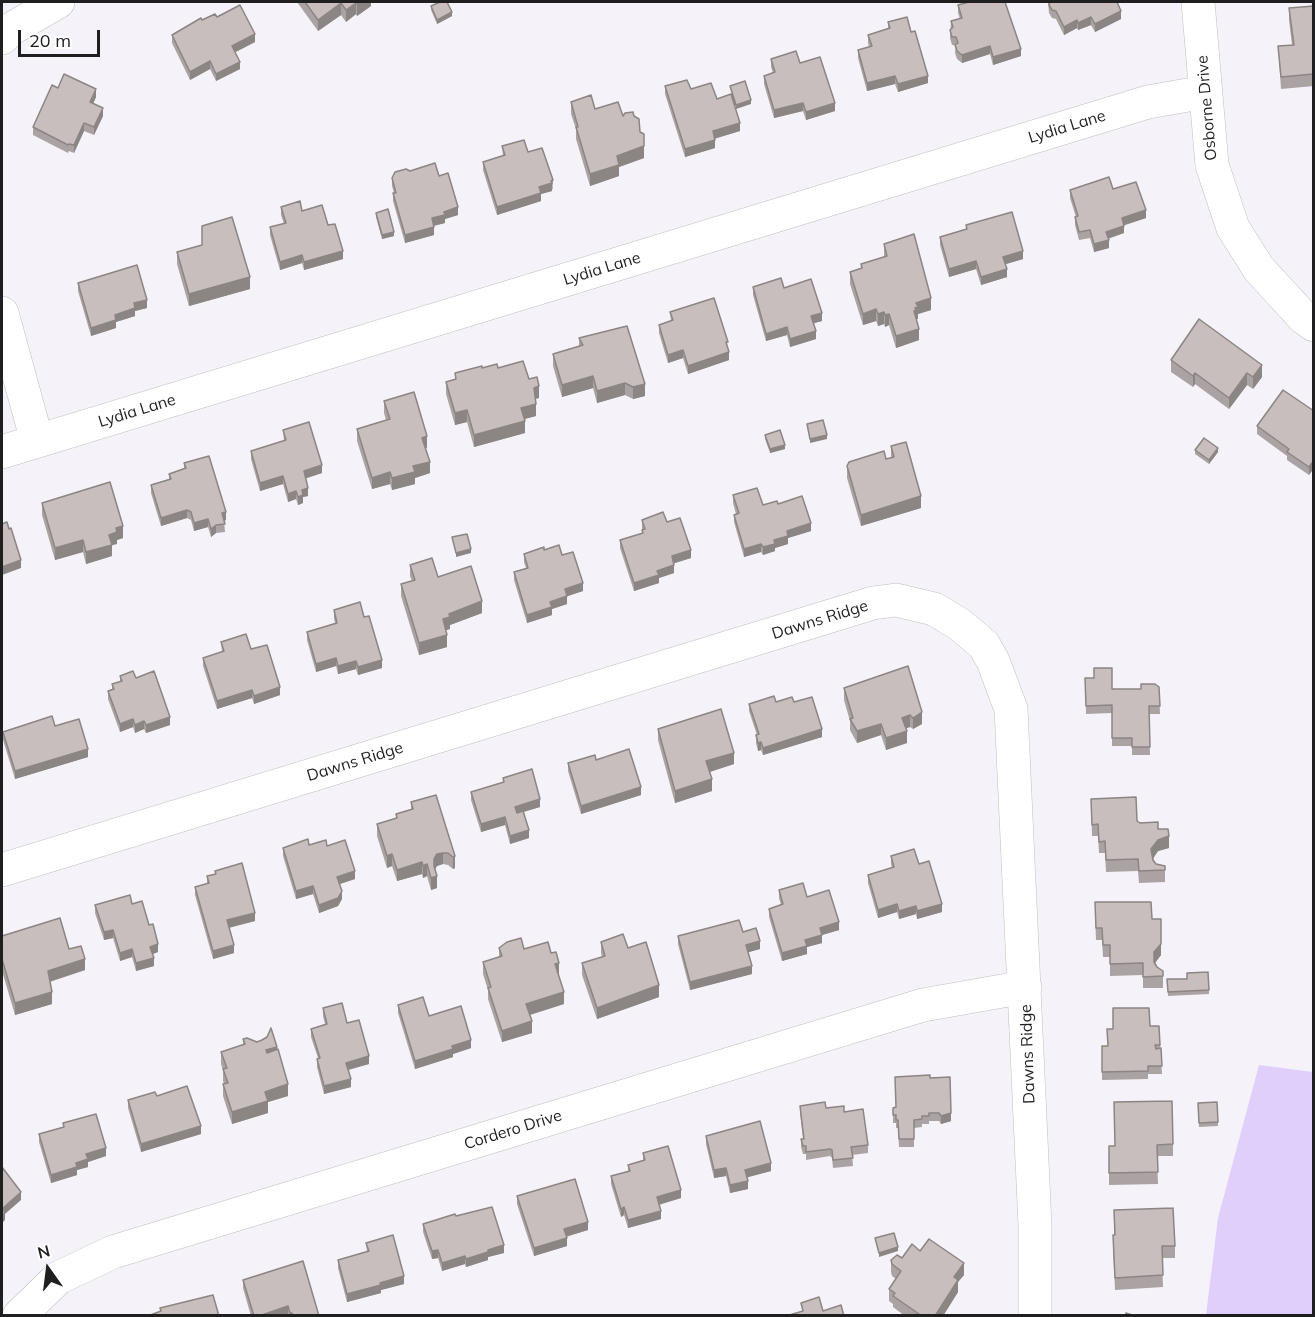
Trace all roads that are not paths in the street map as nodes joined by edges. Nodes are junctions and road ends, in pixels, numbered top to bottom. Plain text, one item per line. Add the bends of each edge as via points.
1 (58, 2) edge
2 (1198, 2) edge
3 (2, 38) edge
4 (1205, 92) junction
5 (2, 314) edge
6 (1314, 325) edge
7 (38, 441) junction
8 (2, 452) edge
9 (2, 870) edge
10 (1025, 987) junction
11 (19, 1316) edge
12 (1035, 1316) edge

1 - 3 street
2 - 4 street, Osborne Drive
4 - 6 street, Osborne Drive via 1212,165 1233,228 1259,269
4 - 7 street, Lydia Lane via 1148,102
5 - 7 street
7 - 8 street, Lydia Lane
9 - 10 street, Dawns Ridge via 861,607 896,600 934,609 984,645 1011,709
10 - 11 street, Cordero Drive via 923,1005 113,1252 58,1278
10 - 12 street, Dawns Ridge

